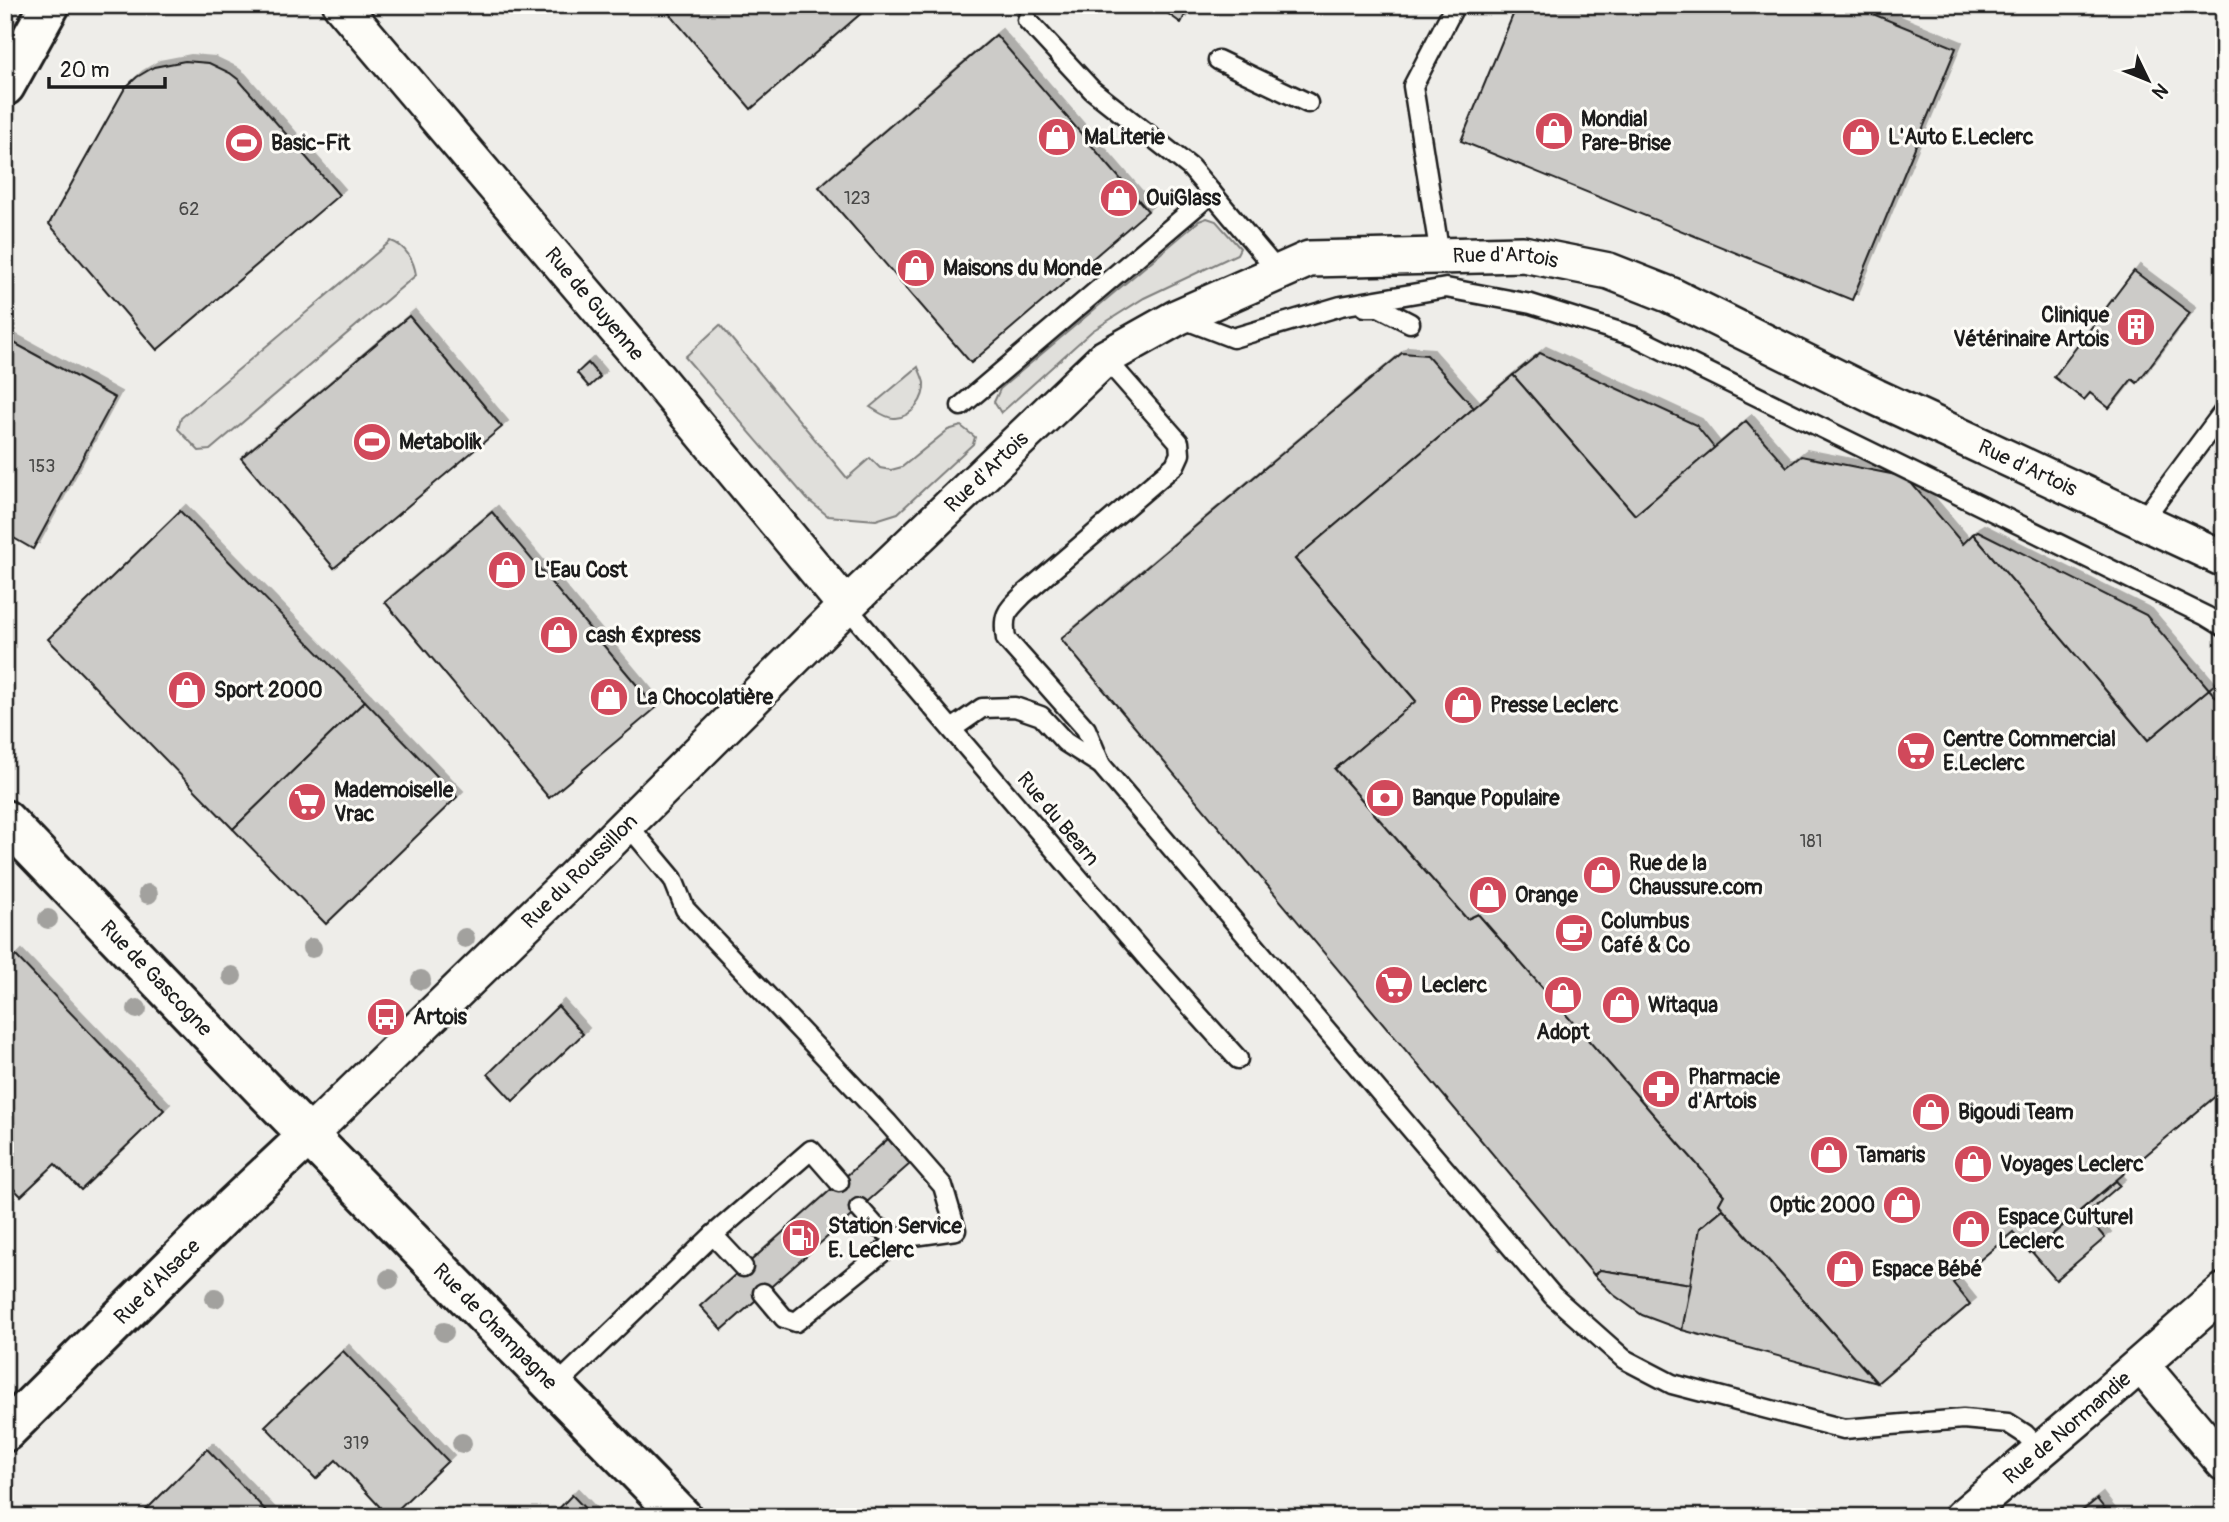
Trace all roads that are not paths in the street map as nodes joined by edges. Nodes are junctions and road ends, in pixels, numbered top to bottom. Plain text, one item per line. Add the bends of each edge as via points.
1 (50, 5) edge
2 (341, 5) edge
3 (1455, 5) edge
4 (1027, 20) dead end
5 (1219, 60) dead end
6 (5, 86) edge
7 (1308, 103) dead end
8 (1212, 193) junction
9 (1440, 256) junction
10 (1279, 273) junction
11 (1340, 306) junction
12 (1178, 317) junction
13 (1410, 323) dead end
14 (1105, 358) junction
15 (961, 406) dead end
16 (2224, 411) edge
17 (2142, 521) junction
18 (2224, 559) edge
19 (846, 606) junction
20 (2224, 627) edge
21 (952, 729) junction
22 (1101, 765) junction
23 (5, 820) edge
24 (626, 824) junction
25 (1238, 1059) dead end
26 (309, 1135) junction
27 (839, 1182) dead end
28 (859, 1208) dead end
29 (713, 1235) junction
30 (900, 1238) junction
31 (743, 1267) dead end
32 (2224, 1292) edge
33 (763, 1293) dead end
34 (2141, 1365) junction
35 (555, 1387) junction
36 (5, 1432) edge
37 (2040, 1450) junction
38 (2224, 1463) edge
39 (682, 1517) edge
40 (1962, 1517) edge

1 - 6 street
2 - 19 street, Rue de Guyenne
3 - 9 lane via 1413,86
4 - 8 lane via 1092,90 1190,167
5 - 7 lane
8 - 10 lane
8 - 15 lane
9 - 10 street, Rue d'Artois via 1309,259
9 - 17 street, Rue d'Artois via 1523,254 1609,271 1670,295
10 - 12 street, Rue d'Artois
11 - 12 lane via 1233,338
11 - 13 lane via 1379,307
11 - 20 lane via 1446,288 1531,304 1636,337
12 - 14 street, Rue d'Artois
14 - 19 street, Rue d'Artois
14 - 22 lane via 1179,442 1180,454 1175,465 1024,594 1003,622 1006,639 1086,729
16 - 17 lane
17 - 18 street, Rue d'Artois
19 - 21 lane, Rue du Bearn
19 - 24 street, Rue du Roussillon
21 - 22 lane via 982,708 1015,707 1041,716 1065,742
21 - 25 lane, Rue du Bearn
22 - 37 lane via 1553,1296 1624,1359 1672,1384 1844,1429 1963,1419 2008,1423
23 - 26 street, Rue de Gascogne
24 - 26 street, Rue du Roussillon
24 - 30 lane via 673,879 685,909 943,1186 956,1230
26 - 35 street, Rue de Champagne
26 - 36 street, Rue d'Alsace
27 - 29 lane via 811,1150
28 - 30 lane via 875,1226
29 - 31 lane
29 - 35 lane
30 - 33 lane via 796,1322 784,1318
32 - 34 street
34 - 37 street, Rue de Normandie
34 - 38 street
35 - 39 street, Rue de Champagne
37 - 40 street, Rue de Normandie

